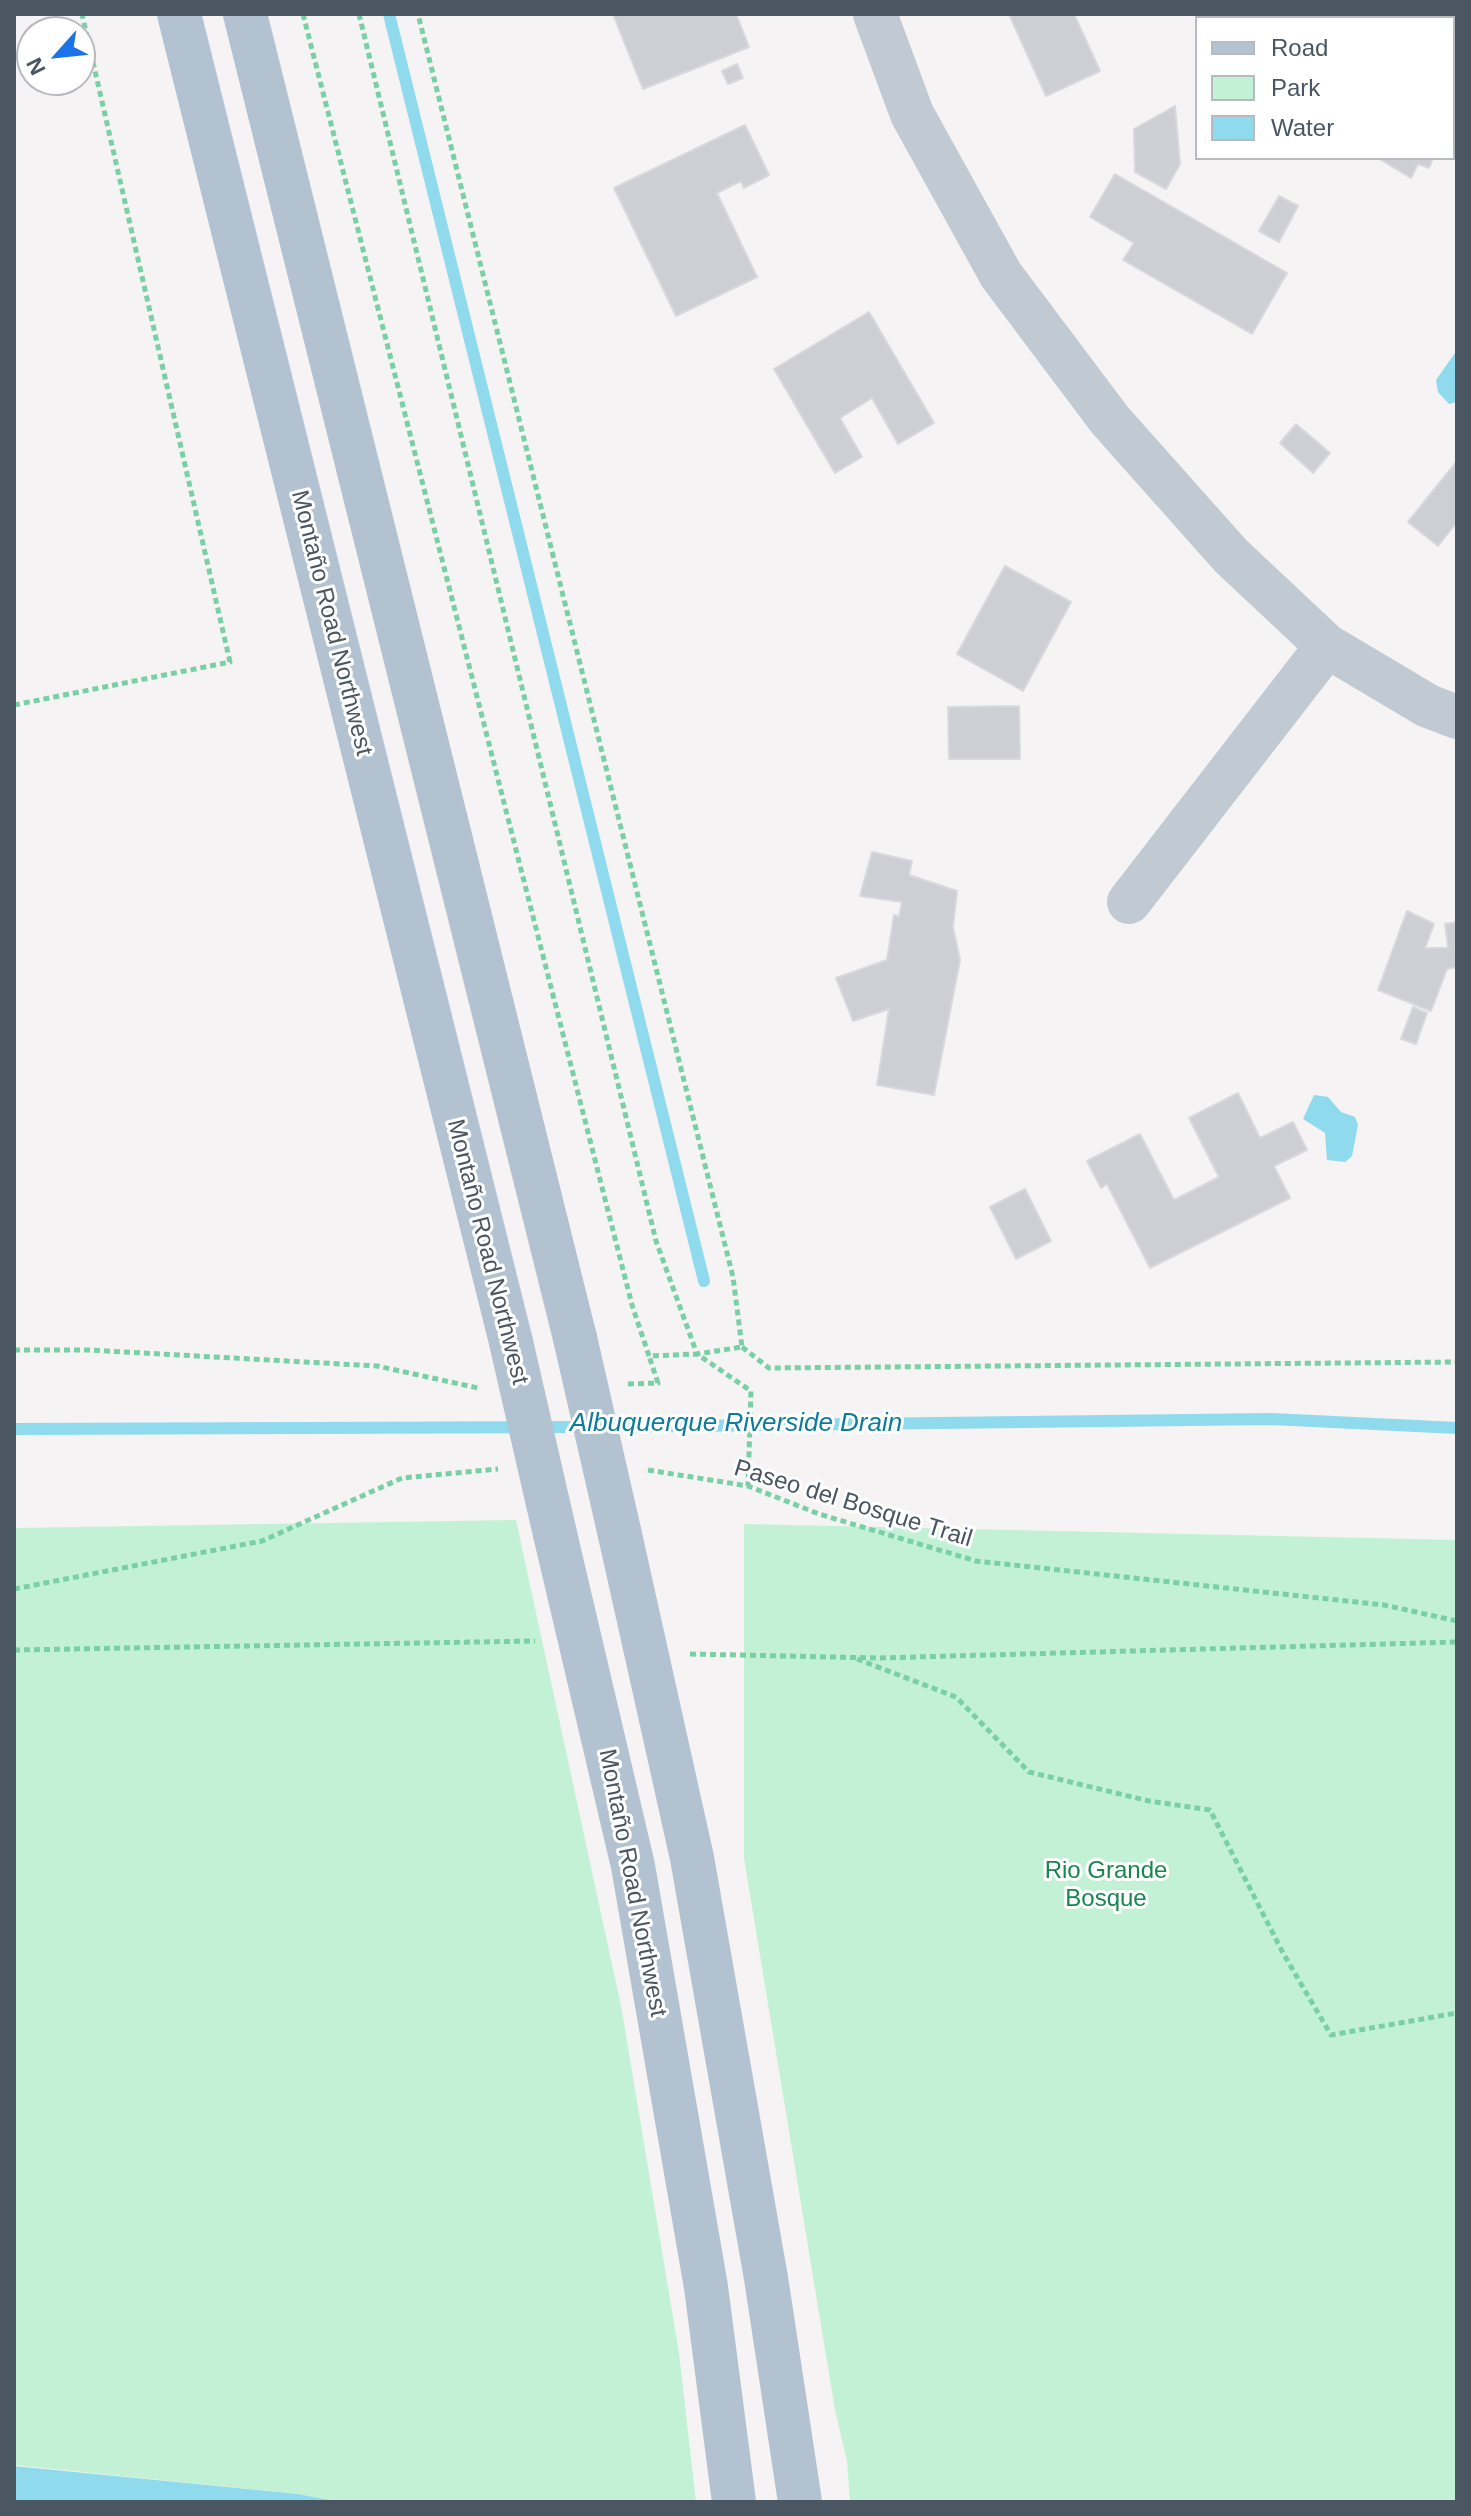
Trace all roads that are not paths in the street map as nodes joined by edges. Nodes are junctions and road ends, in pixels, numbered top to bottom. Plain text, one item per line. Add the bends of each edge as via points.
1 (179, 14) edge
2 (245, 14) edge
3 (875, 14) edge
4 (1327, 646) junction
5 (1457, 717) edge
6 (1129, 902) dead end
7 (734, 2502) edge
8 (800, 2502) edge

1 - 7 main road, Montaño Road Northwest, bridge via 511,1342 633,1866 706,2287
2 - 8 main road, bridge via 620,1535 692,1858
3 - 4 street via 912,114 1001,275 1120,431 1231,556
4 - 5 street via 1428,706
4 - 6 street

